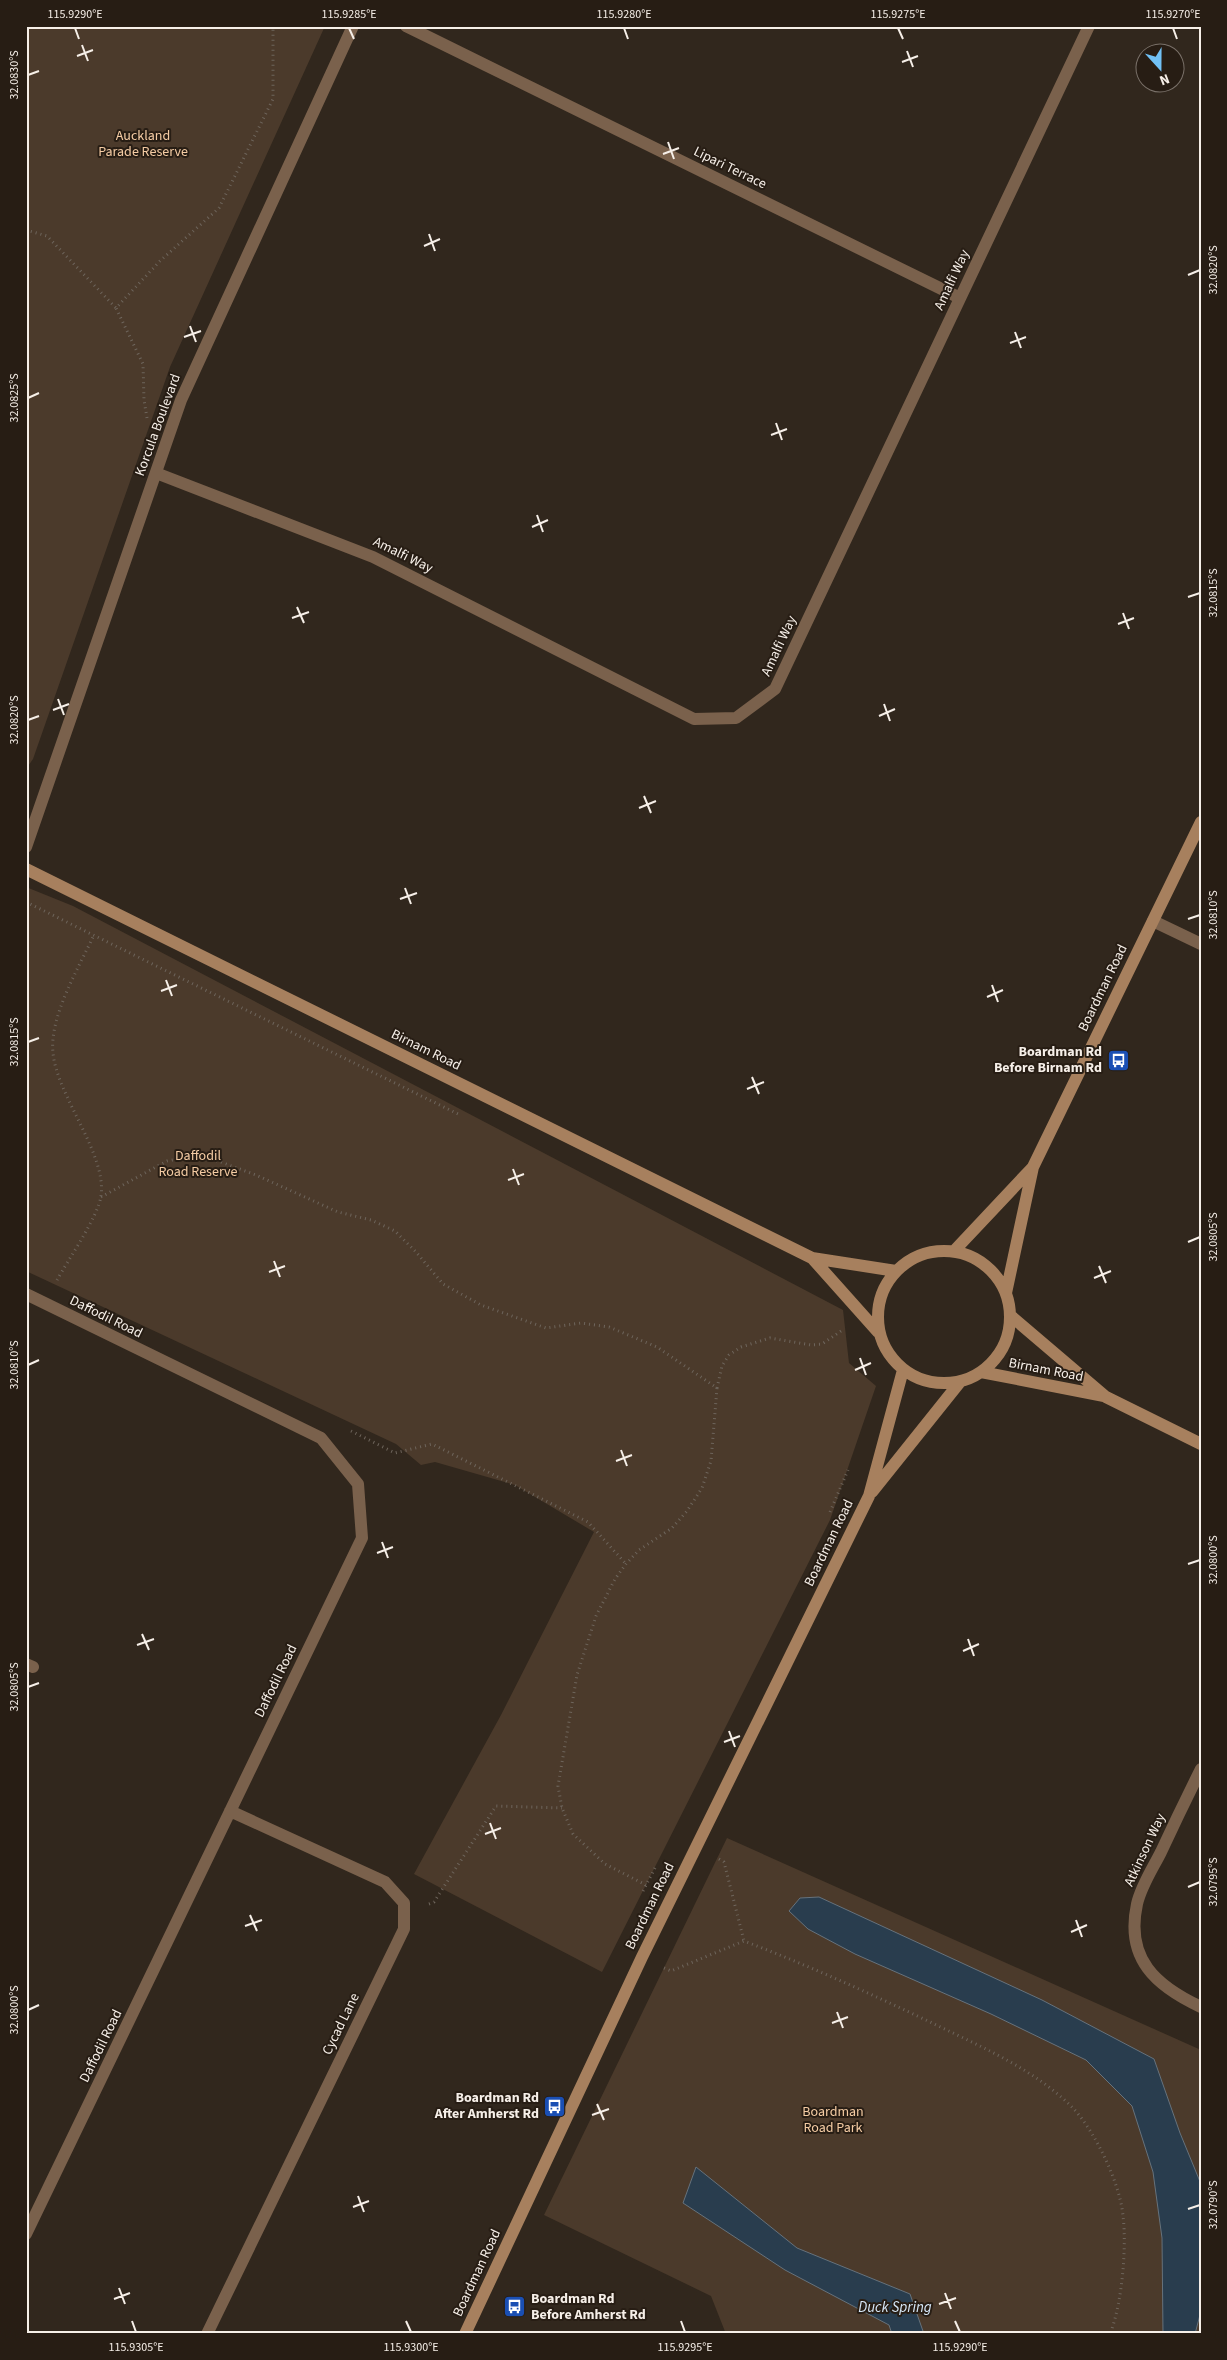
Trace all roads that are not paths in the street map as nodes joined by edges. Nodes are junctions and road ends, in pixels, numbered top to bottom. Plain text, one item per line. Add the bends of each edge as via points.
1 (353, 26) edge
2 (406, 26) edge
3 (1089, 26) edge
4 (960, 298) junction
5 (156, 473) junction
6 (1201, 822) edge
7 (26, 847) edge
8 (26, 870) edge
9 (1152, 921) junction
10 (1201, 944) edge
11 (1032, 1167) junction
12 (954, 1251) junction
13 (812, 1258) junction
14 (896, 1271) junction
15 (1006, 1293) junction
16 (26, 1294) edge
17 (1011, 1316) junction
18 (878, 1332) junction
19 (903, 1370) junction
20 (981, 1372) junction
21 (960, 1382) junction
22 (1106, 1397) junction
23 (1201, 1444) edge
24 (868, 1496) junction
25 (1201, 1770) edge
26 (230, 1811) junction
27 (1201, 2006) edge
28 (26, 2234) edge
29 (208, 2334) edge
30 (465, 2334) edge

1 - 5 street, Korcula Boulevard via 181,400
2 - 4 street, Lipari Terrace
3 - 4 street, Amalfi Way
4 - 5 street, Amalfi Way via 775,689 736,718 694,719 373,556
5 - 7 street, Korcula Boulevard
6 - 9 street, Boardman Road
8 - 13 street, Birnam Road
9 - 10 street
9 - 11 street, Boardman Road
11 - 12 street, Boardman Road
11 - 15 street, Boardman Road
12 - 14 street, Boardman Road via 933,1251 913,1258
12 - 15 street, Boardman Road via 986,1265
13 - 14 street, Birnam Road
13 - 18 street, Birnam Road
14 - 18 street, Boardman Road via 884,1289 878,1310
15 - 17 street, Boardman Road
16 - 26 street, Daffodil Road via 321,1438 358,1484 362,1538
17 - 20 street, Boardman Road via 1007,1337 997,1357
17 - 22 street, Birnam Road
18 - 19 street, Boardman Road via 888,1353
19 - 21 street, Boardman Road via 930,1382
19 - 24 street, Boardman Road
20 - 21 street, Boardman Road
20 - 22 street, Birnam Road
21 - 24 street, Boardman Road
22 - 23 street, Birnam Road
24 - 30 street, Boardman Road via 642,1957
25 - 27 street, Atkinson Way via 1143,1888 1135,1919 1138,1949 1156,1980 1170,1991
26 - 28 street, Daffodil Road
26 - 29 street, Cycad Lane via 385,1882 404,1903 404,1929

